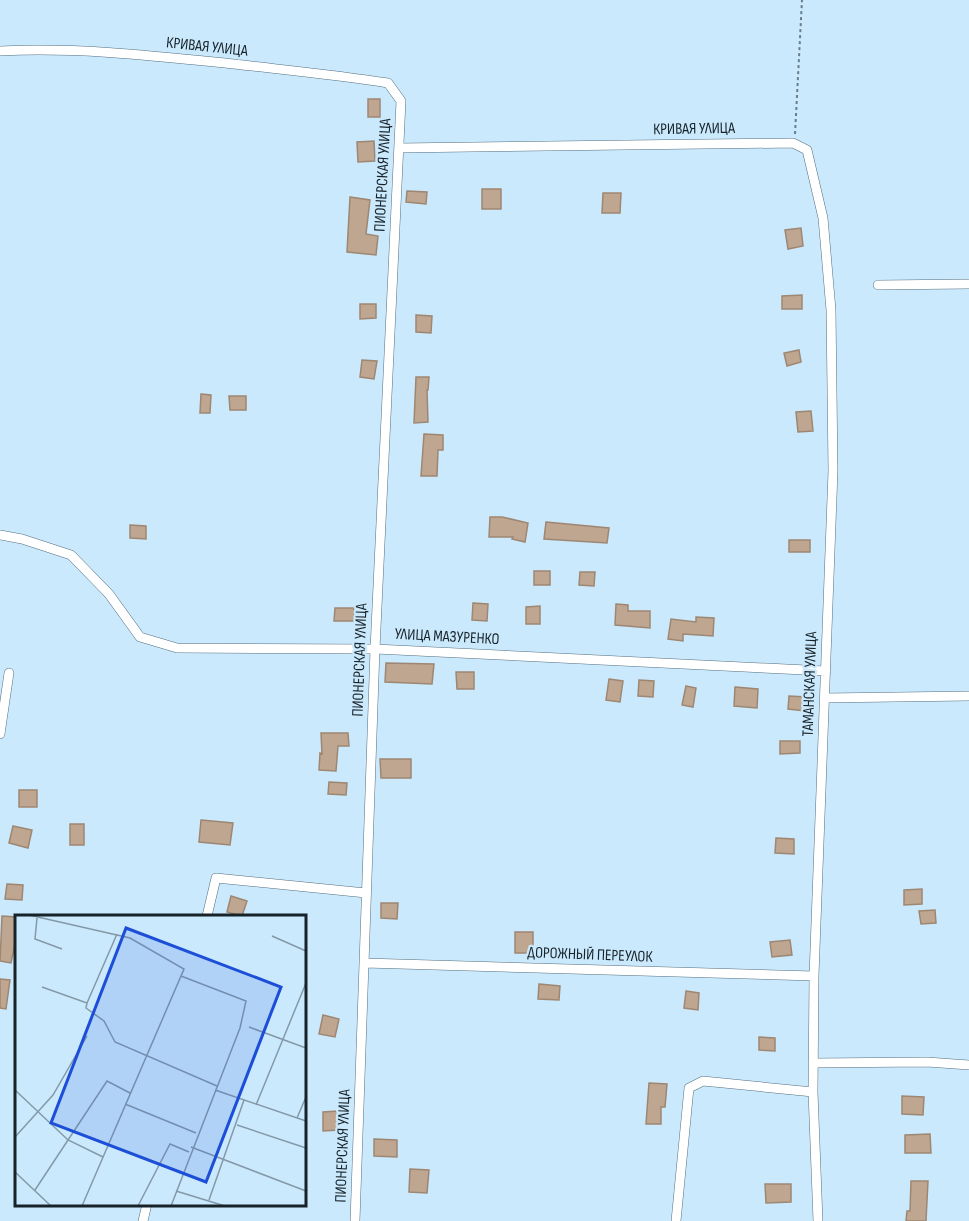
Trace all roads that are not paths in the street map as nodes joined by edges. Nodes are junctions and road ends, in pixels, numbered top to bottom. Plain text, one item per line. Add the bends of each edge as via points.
1 (0, 51) edge
2 (401, 101) joint
3 (399, 148) junction
4 (807, 150) joint
5 (969, 284) edge
6 (879, 285) dead end
7 (0, 535) edge
8 (375, 649) junction
9 (826, 671) junction
10 (9, 673) dead end
11 (969, 696) edge
12 (825, 698) junction
13 (0, 734) edge
14 (366, 893) junction
15 (207, 915) edge
16 (365, 963) junction
17 (814, 976) junction
18 (813, 1063) junction
19 (969, 1065) edge
20 (813, 1092) junction
21 (147, 1206) edge
22 (143, 1221) edge
23 (355, 1221) edge
24 (676, 1221) edge
25 (818, 1221) edge

1 - 2 street, КРИВАЯ УЛИЦА via 39,49 178,58 352,77 388,83
2 - 3 street, ПИОНЕРСКАЯ УЛИЦА
3 - 4 street, КРИВАЯ УЛИЦА via 793,143
3 - 8 street, ПИОНЕРСКАЯ УЛИЦА
4 - 9 street, ТАМАНСКАЯ УЛИЦА via 823,218 831,310 833,471
5 - 6 street
7 - 8 street, УЛИЦА МАЗУРЕНКО via 71,555 109,594 140,636 177,648
8 - 9 street, УЛИЦА МАЗУРЕНКО
8 - 14 street, ПИОНЕРСКАЯ УЛИЦА
9 - 12 street, ТАМАНСКАЯ УЛИЦА
10 - 13 street
11 - 12 street
12 - 17 street, ТАМАНСКАЯ УЛИЦА
14 - 15 street via 216,878
14 - 16 street, ПИОНЕРСКАЯ УЛИЦА
16 - 17 street, ДОРОЖНЫЙ ПЕРЕУЛОК
16 - 23 street, ПИОНЕРСКАЯ УЛИЦА
17 - 18 street, ТАМАНСКАЯ УЛИЦА
18 - 19 street
18 - 20 street, ТАМАНСКАЯ УЛИЦА
20 - 24 street via 704,1080 689,1088
20 - 25 street, ТАМАНСКАЯ УЛИЦА
21 - 22 street

